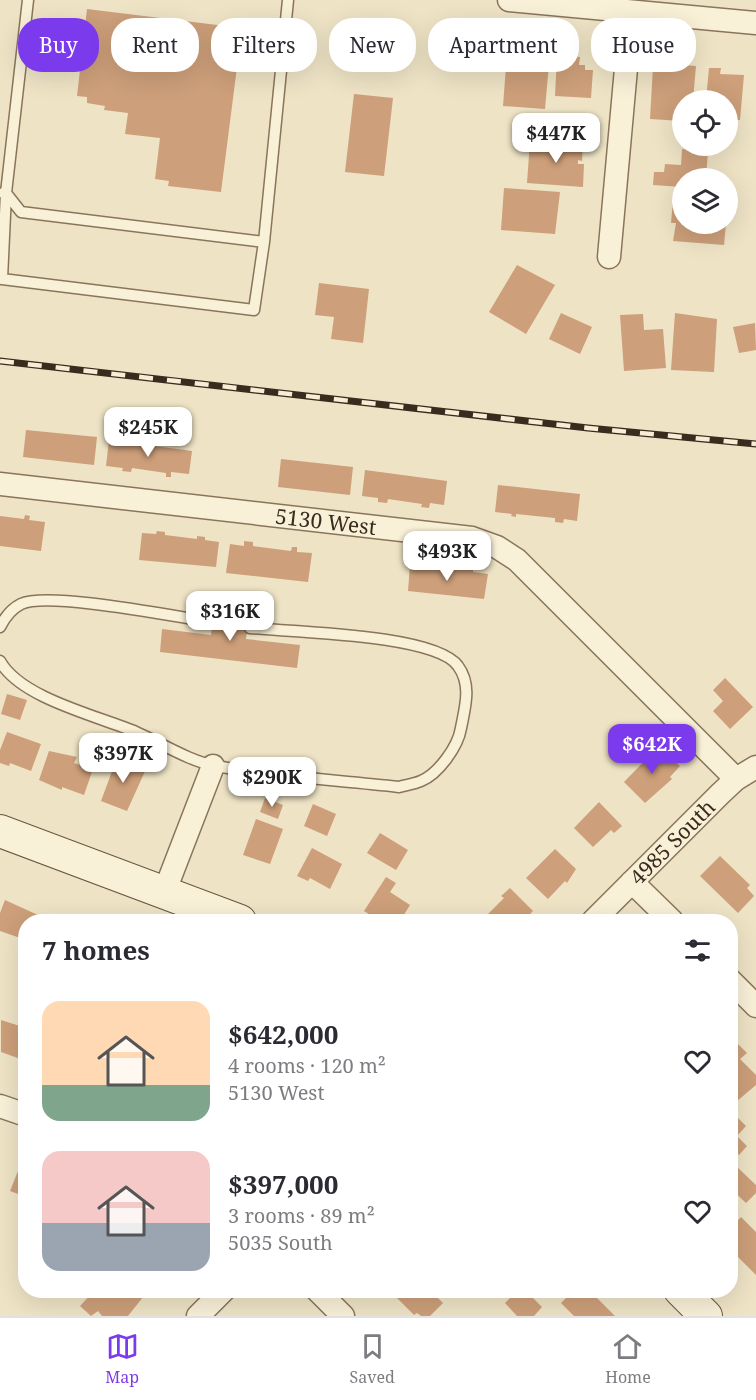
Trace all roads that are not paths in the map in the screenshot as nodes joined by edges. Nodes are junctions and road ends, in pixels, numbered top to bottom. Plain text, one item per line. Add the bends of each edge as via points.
1 (28, 0) edge
2 (288, 0) edge
3 (509, 0) edge
4 (631, 13) junction
5 (756, 23) edge
6 (3, 193) edge
7 (264, 242) junction
8 (609, 257) dead end
9 (0, 484) edge
10 (212, 622) dead end
11 (0, 627) edge
12 (250, 628) dead end
13 (0, 661) edge
14 (213, 766) junction
15 (756, 767) edge
16 (736, 779) junction
17 (0, 831) edge
18 (632, 882) junction
19 (164, 893) junction
20 (221, 914) edge
21 (600, 914) edge
22 (665, 914) edge
23 (738, 988) edge
24 (756, 1006) edge
25 (0, 1106) edge
26 (18, 1112) edge
27 (216, 1298) edge
28 (325, 1298) edge
29 (688, 1298) edge
30 (198, 1316) edge
31 (343, 1316) edge
32 (706, 1316) edge

1 - 6 lane
2 - 7 lane
3 - 4 street
4 - 5 street
4 - 8 street
6 - 7 lane via 21,212
6 - 7 lane via 2,279 254,310
9 - 16 street, 5130 West via 472,538 497,547 517,561
10 - 11 lane via 52,599 23,603 7,614
12 - 14 lane via 405,642 440,653 458,666 467,690 460,733 446,760 422,780 399,787
13 - 14 lane via 4,669 33,690
14 - 19 street
15 - 16 street, 4985 South
16 - 18 street, 4985 South
17 - 19 street
18 - 21 street, 4985 South
18 - 22 street
19 - 20 street
23 - 24 street
25 - 26 street
27 - 30 street
28 - 31 street
29 - 32 street

